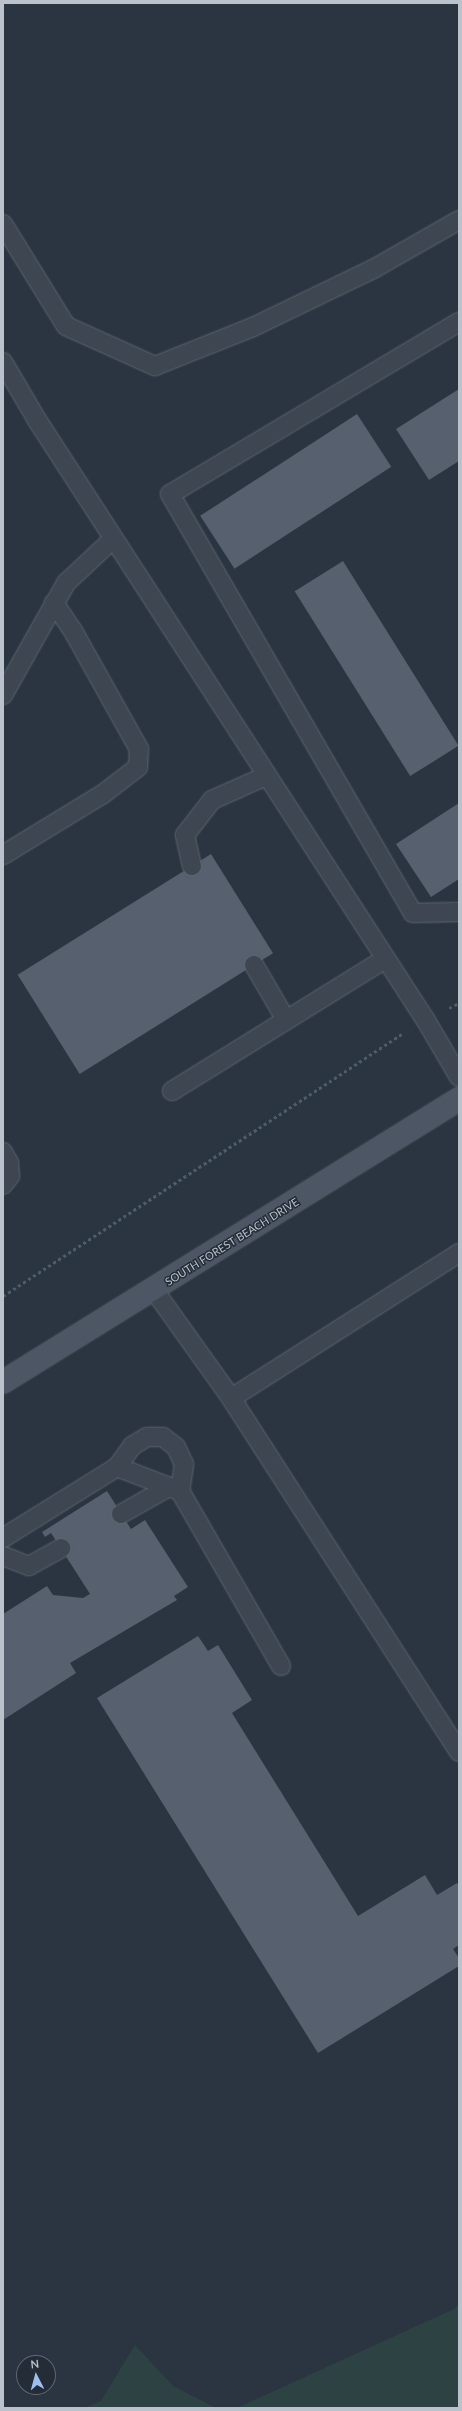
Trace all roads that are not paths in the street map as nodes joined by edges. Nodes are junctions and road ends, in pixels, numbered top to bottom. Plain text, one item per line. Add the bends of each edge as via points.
1 (459, 220) edge
2 (3, 224) edge
3 (459, 322) edge
4 (3, 362) edge
5 (113, 539) junction
6 (54, 603) junction
7 (3, 695) edge
8 (266, 776) junction
9 (3, 855) edge
10 (192, 866) dead end
11 (459, 912) edge
12 (385, 959) junction
13 (254, 965) dead end
14 (286, 1020) junction
15 (459, 1077) edge
16 (172, 1091) dead end
17 (459, 1099) edge
18 (3, 1152) edge
19 (3, 1185) edge
20 (459, 1253) edge
21 (154, 1290) junction
22 (3, 1382) edge
23 (231, 1398) junction
24 (117, 1467) junction
25 (175, 1489) junction
26 (121, 1514) dead end
27 (3, 1538) edge
28 (61, 1548) dead end
29 (3, 1556) edge
30 (281, 1666) dead end
31 (459, 1752) edge

1 - 2 lane via 375,268 252,327 155,366 66,326
3 - 11 lane via 170,494 413,913
4 - 5 lane
5 - 6 lane via 66,583
5 - 8 lane
6 - 7 lane
6 - 9 lane via 73,631 139,749 138,767 103,794
8 - 10 lane via 212,800 185,835
8 - 12 lane
12 - 14 lane
12 - 15 lane via 425,1019
13 - 14 lane
14 - 16 lane
17 - 21 street, SOUTH FOREST BEACH DRIVE
18 - 19 lane via 9,1164 10,1176
20 - 23 lane
21 - 22 street, SOUTH FOREST BEACH DRIVE
21 - 23 lane
23 - 31 lane
24 - 25 lane
24 - 25 lane via 132,1446 147,1437 163,1437 176,1446 184,1464
24 - 27 lane
25 - 26 lane
25 - 30 lane
28 - 29 lane via 29,1566

